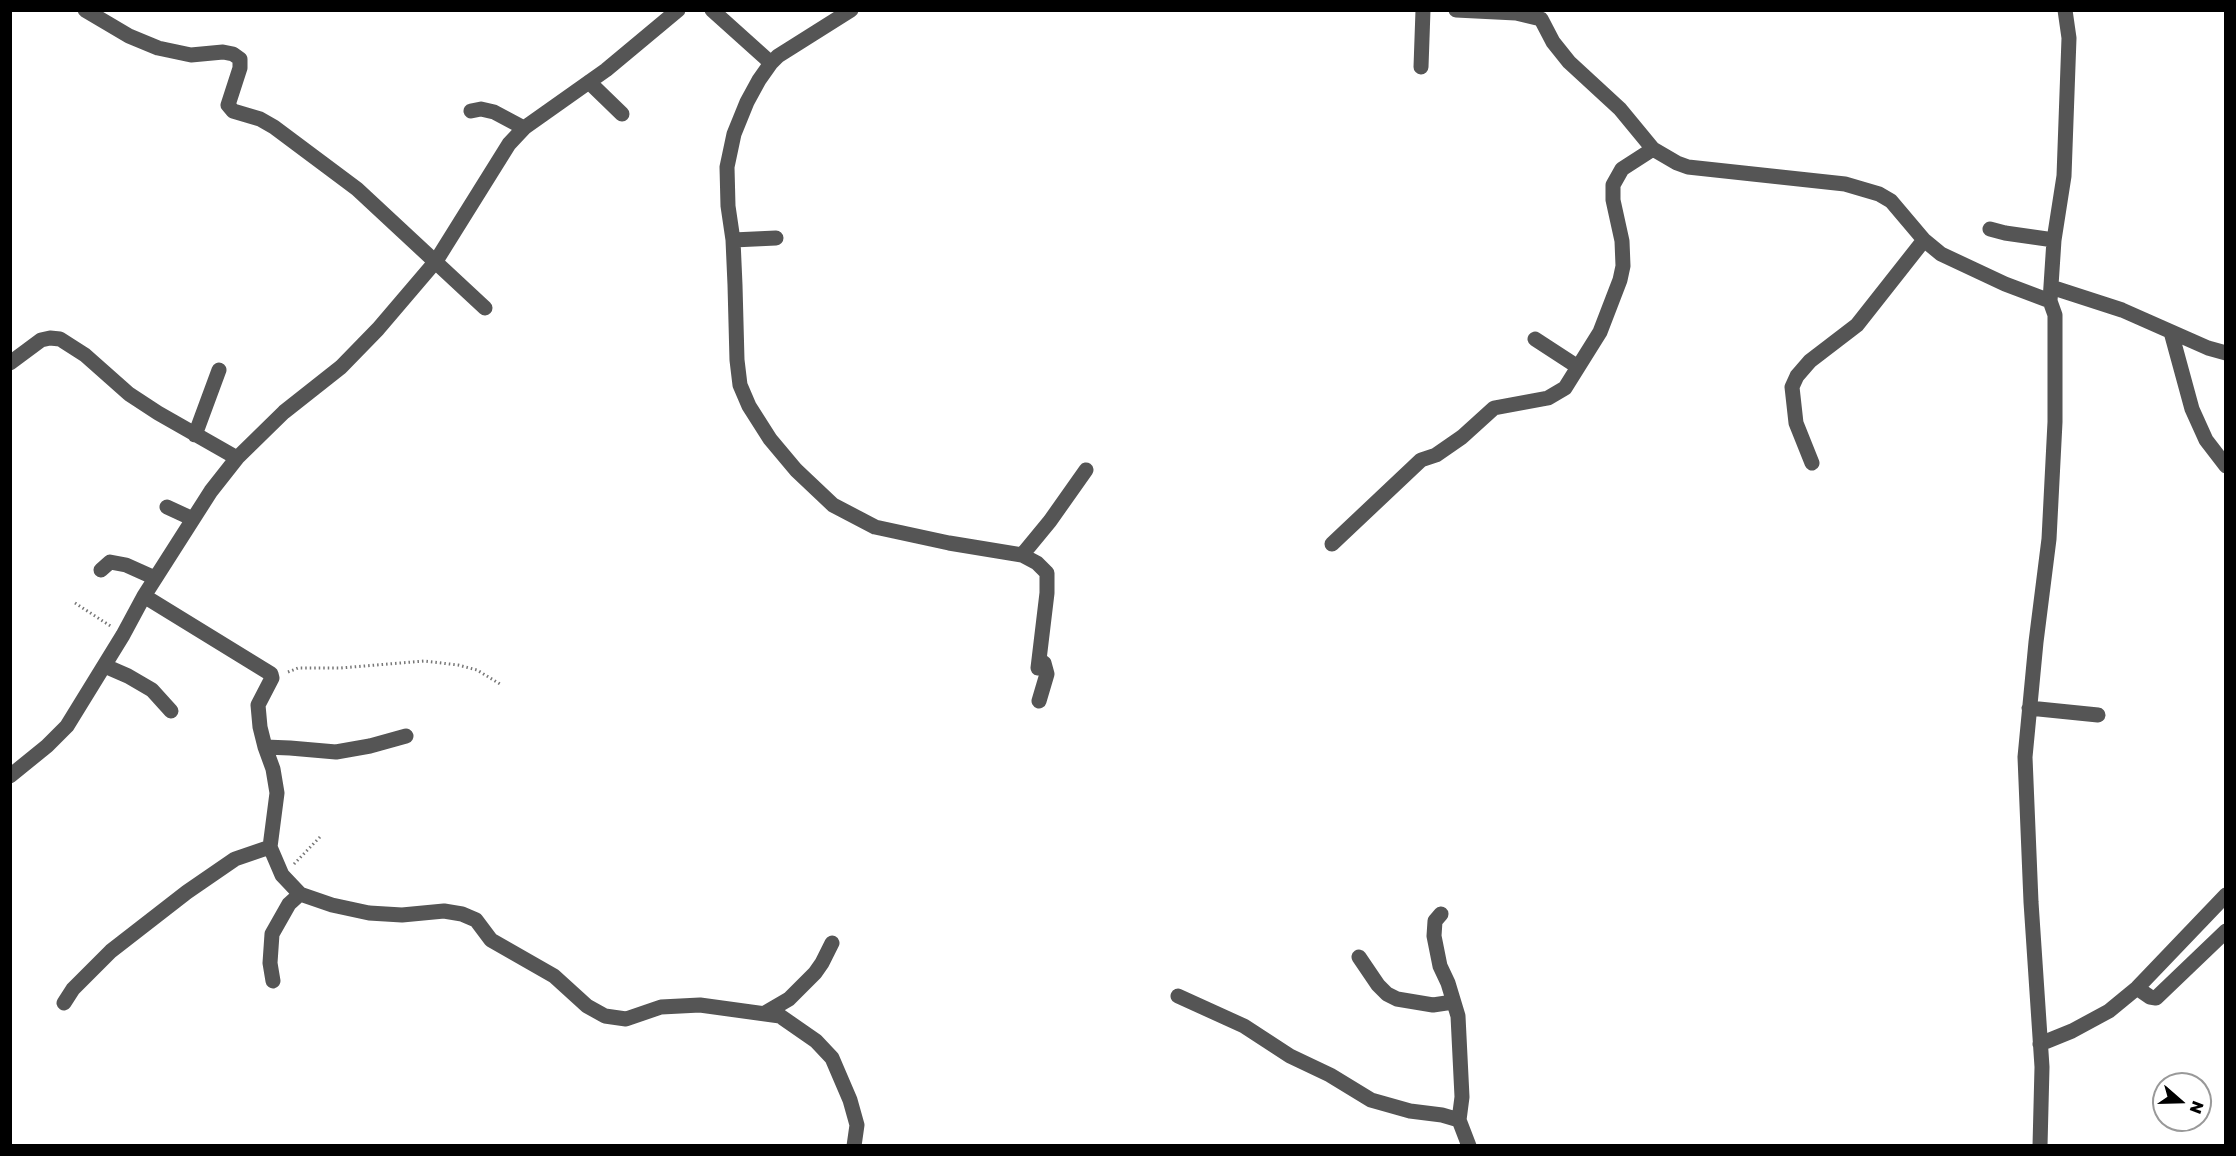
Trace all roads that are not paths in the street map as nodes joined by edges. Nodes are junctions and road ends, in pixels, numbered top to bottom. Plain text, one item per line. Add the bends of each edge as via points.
1 (85, 10) edge
2 (678, 10) edge
3 (712, 10) edge
4 (851, 10) edge
5 (1423, 10) edge
6 (1456, 10) edge
7 (2065, 10) edge
8 (1542, 15) edge
9 (771, 63) junction
10 (1421, 67) dead end
11 (589, 82) junction
12 (471, 111) dead end
13 (622, 114) dead end
14 (524, 128) junction
15 (1653, 149) junction
16 (1990, 229) dead end
17 (776, 238) dead end
18 (733, 240) junction
19 (1924, 240) junction
20 (2054, 240) junction
21 (436, 261) junction
22 (2050, 294) junction
23 (485, 308) dead end
24 (2171, 332) junction
25 (1535, 339) dead end
26 (2226, 353) edge
27 (10, 363) edge
28 (1578, 368) junction
29 (219, 370) dead end
30 (195, 435) junction
31 (237, 458) junction
32 (1812, 464) dead end
33 (2226, 466) edge
34 (1086, 470) dead end
35 (167, 507) dead end
36 (193, 519) junction
37 (1332, 544) dead end
38 (1022, 555) junction
39 (101, 570) dead end
40 (155, 578) junction
41 (144, 596) junction
42 (105, 666) junction
43 (1040, 701) dead end
44 (2029, 708) junction
45 (171, 711) dead end
46 (2098, 715) dead end
47 (406, 736) dead end
48 (265, 747) junction
49 (10, 776) edge
50 (270, 847) junction
51 (300, 894) junction
52 (2226, 895) edge
53 (1441, 914) dead end
54 (2226, 931) edge
55 (832, 943) dead end
56 (1359, 957) dead end
57 (273, 981) dead end
58 (2137, 988) junction
59 (1178, 996) dead end
60 (1454, 1002) junction
61 (64, 1003) dead end
62 (765, 1013) junction
63 (2040, 1044) junction
64 (1459, 1120) junction
65 (854, 1146) edge
66 (1469, 1146) edge
67 (2040, 1146) edge

1 - 21 street via 129,36 173,52 223,52 240,59 228,105 233,111 274,127 357,189
2 - 11 street
3 - 9 street
4 - 9 street
5 - 10 street
6 - 8 street
7 - 20 street via 2069,38 2064,176
8 - 15 street via 1553,42 1569,62 1620,109
9 - 18 street via 747,102 734,134 727,167
11 - 13 street
11 - 14 street
12 - 14 street via 494,112
14 - 21 street via 509,144
15 - 19 street via 1688,167 1845,184 1867,190 1891,201
15 - 28 street via 1622,170 1613,185 1623,266 1600,332
16 - 20 street
17 - 18 street
18 - 38 street via 740,385 770,439 796,470 832,505 875,527
19 - 22 street via 1941,254 2005,284
19 - 32 street via 1857,325 1810,361 1797,376 1792,387 1796,423
20 - 22 street
21 - 23 street
21 - 31 street via 341,367 284,412
22 - 24 street via 2122,310
22 - 44 street via 2055,315 2055,422 2049,539
24 - 26 street
24 - 33 street via 2193,409 2206,440
25 - 28 street
27 - 30 street via 41,340 60,339 85,355 129,394
28 - 37 street via 1556,395 1494,408 1462,437 1421,460
29 - 30 street
30 - 31 street
31 - 36 street
34 - 38 street
35 - 36 street
36 - 40 street
38 - 43 street via 1047,573 1038,668 1044,663 1047,674
39 - 40 street via 110,562
40 - 41 street
41 - 42 street
41 - 48 street via 271,674 258,705
42 - 45 street via 152,690
42 - 49 street via 67,726
44 - 46 street
44 - 63 street via 2025,757
47 - 48 street via 336,753
48 - 50 street via 277,793
50 - 51 street via 282,875
50 - 61 street via 235,859 187,892 111,951 81,979
51 - 57 street via 288,904 272,934
51 - 62 street via 369,913 462,914 476,920 491,940 554,976 587,1006 605,1016 626,1019 661,1007 700,1005
52 - 58 street
53 - 60 street via 1435,921 1434,936
54 - 58 street via 2156,998
55 - 62 street via 807,981 789,999
56 - 60 street via 1378,985 1397,999 1433,1005
58 - 63 street via 2109,1011
59 - 64 street via 1244,1026 1371,1100
60 - 64 street via 1460,1037
62 - 65 street via 794,1024 832,1058 857,1125
63 - 67 street
64 - 66 street

